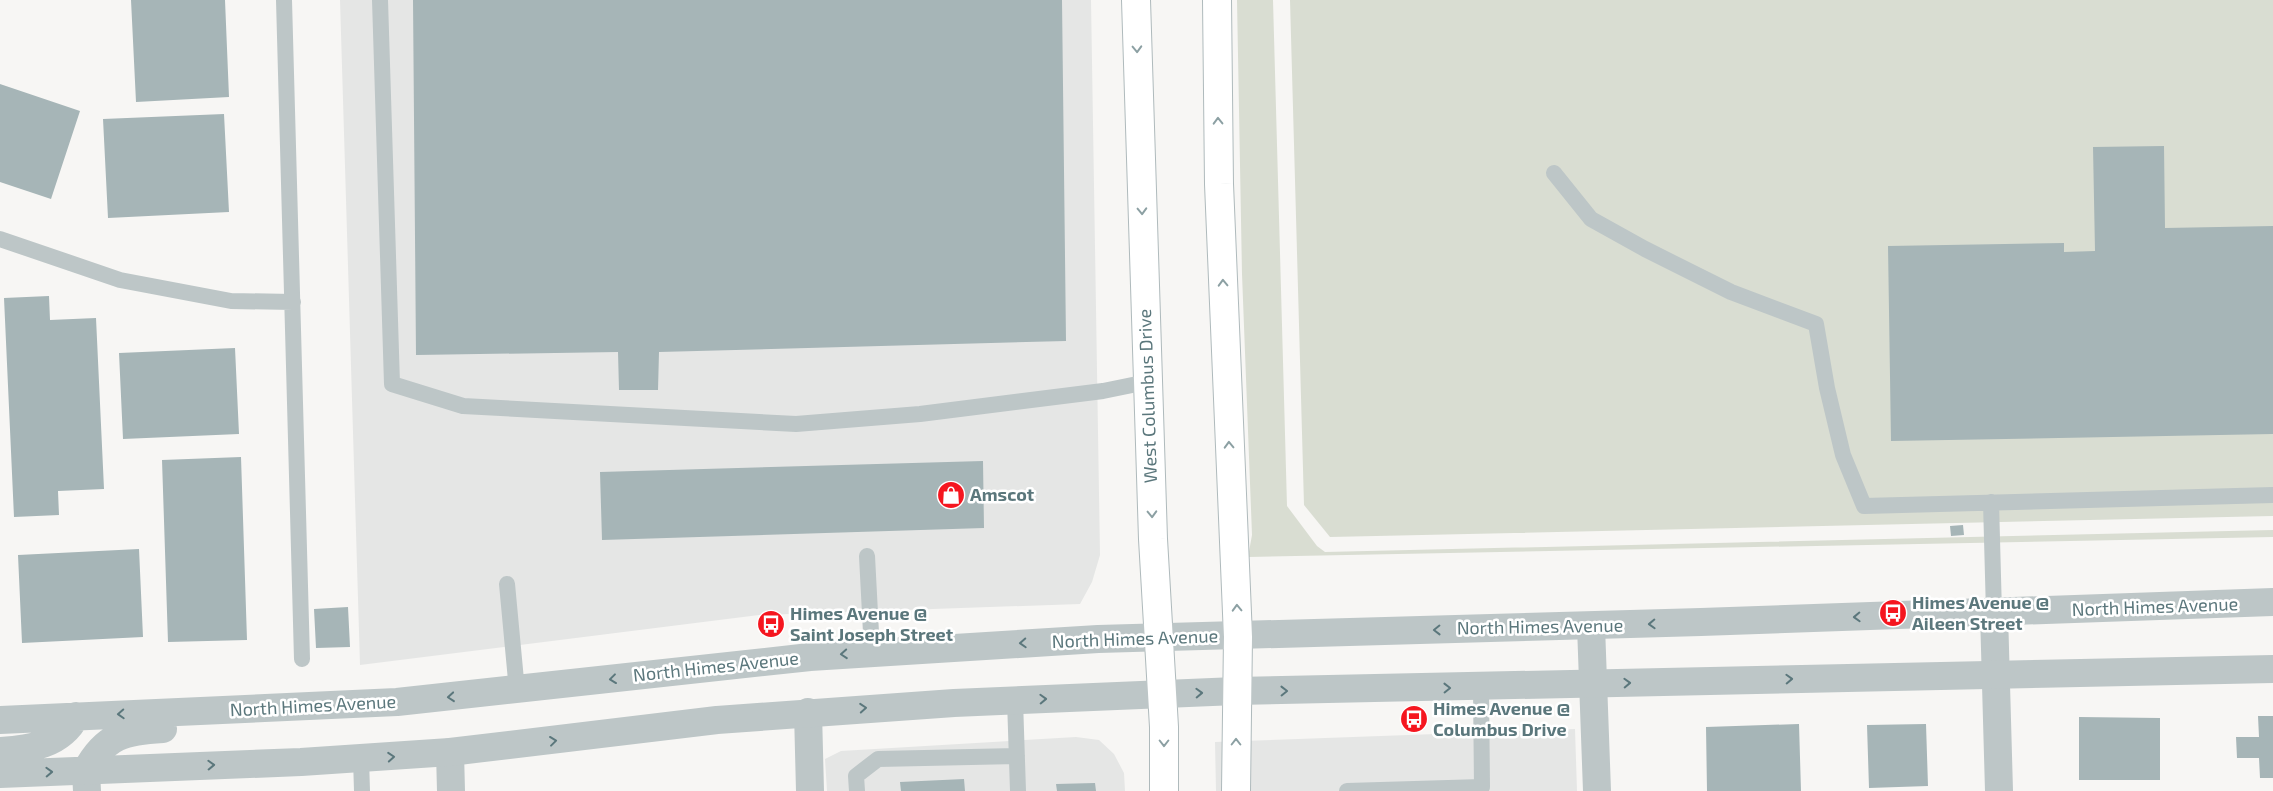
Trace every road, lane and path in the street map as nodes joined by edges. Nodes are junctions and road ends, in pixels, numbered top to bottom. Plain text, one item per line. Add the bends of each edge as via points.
1 (284, 0) edge
2 (380, 0) edge
3 (1136, 0) edge
4 (1217, 0) edge
5 (1554, 172) dead end
6 (0, 239) edge
7 (293, 302) junction
8 (1147, 382) junction
9 (2273, 495) edge
10 (1991, 502) junction
11 (867, 556) dead end
12 (507, 584) dead end
13 (2273, 602) edge
14 (1994, 613) junction
15 (1591, 626) junction
16 (1160, 637) junction
17 (1238, 637) junction
18 (872, 652) junction
19 (302, 659) dead end
20 (2273, 669) edge
21 (1995, 673) junction
22 (1593, 684) junction
23 (1481, 688) junction
24 (517, 691) junction
25 (1236, 691) junction
26 (1162, 694) junction
27 (1014, 700) junction
28 (397, 702) junction
29 (808, 712) junction
30 (76, 716) junction
31 (0, 720) edge
32 (0, 750) edge
33 (450, 752) junction
34 (1017, 756) junction
35 (361, 758) junction
36 (0, 774) edge
37 (86, 781) edge
38 (1482, 789) edge
39 (362, 791) edge
40 (451, 791) edge
41 (810, 791) edge
42 (857, 791) edge
43 (1018, 791) edge
44 (1164, 791) edge
45 (1236, 791) edge
46 (1347, 791) edge
47 (1597, 791) edge
48 (1999, 791) edge

1 - 7 lane
2 - 8 lane via 392,384 463,406 796,424 920,414 1103,391
3 -> 8 main road, West Columbus Drive
17 -> 4 main road via 1219,184
5 - 10 lane via 1592,218 1645,249 1731,292 1816,324 1843,455 1864,506
6 - 7 lane via 120,280 231,301
7 - 19 lane
8 -> 16 main road, West Columbus Drive
9 - 10 lane
10 - 14 lane
11 - 18 lane
12 - 24 lane
13 - 14 street, North Himes Avenue
14 -> 15 street, North Himes Avenue
14 - 21 street
15 -> 17 street, North Himes Avenue via 1285,633
15 - 22 street
16 - 17 street, North Himes Avenue
16 -> 18 street, North Himes Avenue
16 - 26 main road, West Columbus Drive
17 - 25 main road
18 -> 24 street, North Himes Avenue
20 - 21 street
22 -> 21 street
21 - 48 street
22 - 23 street
22 - 47 street
25 -> 23 street
23 - 38 lane
24 -> 28 street, North Himes Avenue
26 -> 25 street
45 -> 25 main road
27 -> 26 street
26 -> 44 main road, West Columbus Drive
29 -> 27 street
27 - 34 lane
28 -> 30 street, North Himes Avenue
28 - 37 street via 332,719 286,725 137,730 105,744 95,754
33 -> 29 street
29 - 41 street
30 - 31 street, North Himes Avenue
30 - 32 street via 70,729 60,737 24,749
35 -> 33 street
33 - 40 street
34 - 42 lane via 878,759 856,776
34 - 43 lane
37 -> 35 street
35 - 39 lane
36 -> 37 street
38 - 46 lane

